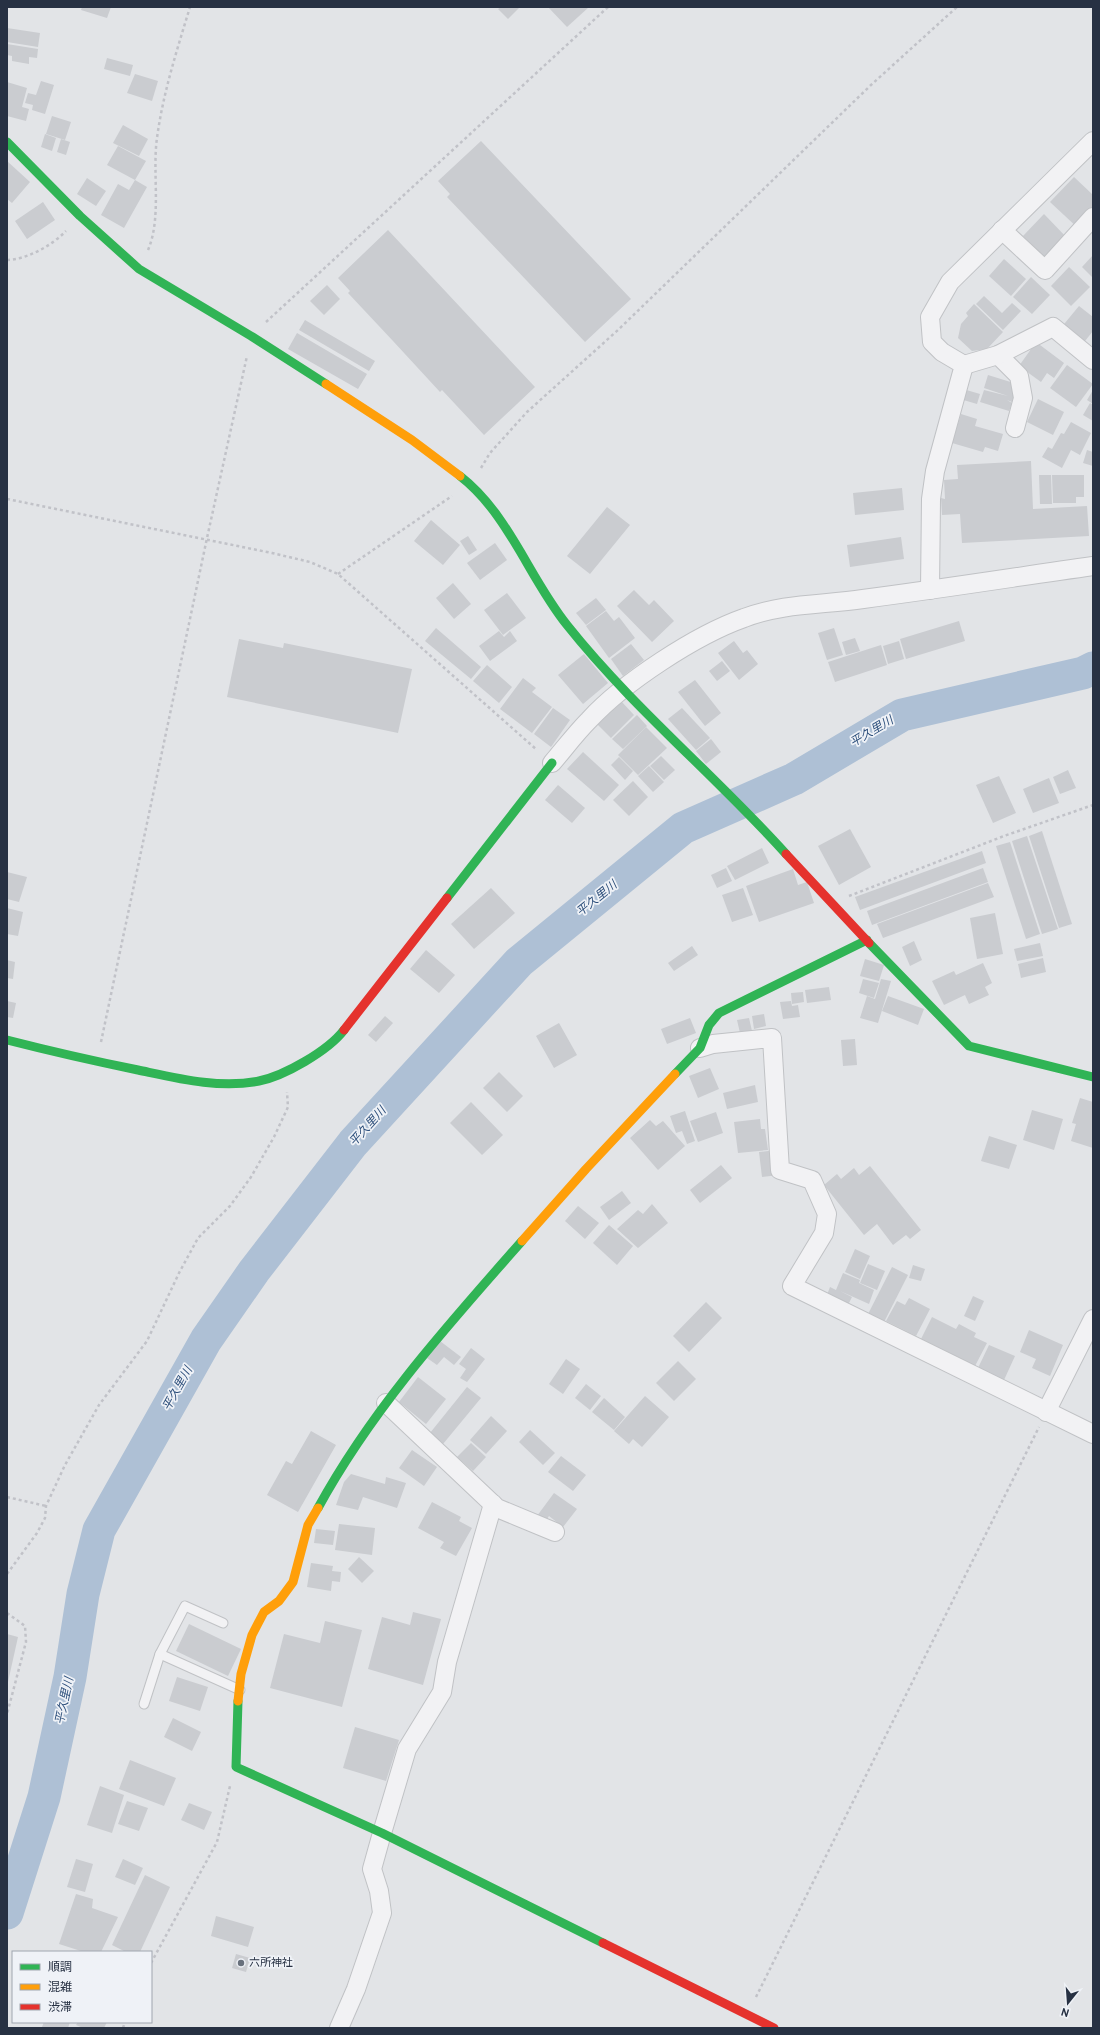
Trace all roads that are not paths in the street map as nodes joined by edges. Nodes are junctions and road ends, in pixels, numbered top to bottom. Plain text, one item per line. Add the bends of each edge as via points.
1 (7, 142) edge
2 (1091, 147) edge
3 (1093, 217) edge
4 (1002, 230) junction
5 (998, 355) junction
6 (1093, 360) edge
7 (964, 365) junction
8 (1015, 428) dead end
9 (1093, 566) edge
10 (930, 590) junction
11 (624, 689) junction
12 (552, 763) joint
13 (867, 940) junction
14 (7, 1040) edge
15 (700, 1048) junction
16 (1093, 1077) edge
17 (1093, 1319) edge
18 (386, 1403) junction
19 (1046, 1412) junction
20 (1093, 1434) edge
21 (493, 1504) junction
22 (555, 1532) dead end
23 (223, 1623) dead end
24 (160, 1654) junction
25 (240, 1690) junction
26 (144, 1704) dead end
27 (382, 1833) junction
28 (339, 2028) edge
29 (774, 2028) edge

1 - 11 street via 80,216 139,269 251,336 412,440 470,484 493,510 566,624
2 - 4 street
3 - 4 street via 1045,270
4 - 7 street via 950,282 930,317 932,342 942,352
5 - 6 street via 1053,327
5 - 7 street
5 - 8 street via 1019,376 1023,398
7 - 10 street via 935,471 931,499
9 - 10 street
10 - 11 street via 852,601 799,605 757,613 714,630
11 - 12 street via 589,719
11 - 13 street via 777,844
12 - 14 street via 342,1033 321,1050 286,1071 259,1081 203,1082 97,1062
13 - 15 street via 719,1014 709,1025
13 - 16 street via 969,1046
15 - 18 street via 586,1169 438,1336
15 - 19 street via 713,1044 772,1038 780,1170 812,1180 827,1214 824,1233 792,1286
17 - 19 street
18 - 21 street
18 - 25 street via 325,1494 308,1525 293,1582 279,1601 264,1612 252,1634 241,1674
19 - 20 street
21 - 22 street
21 - 27 street via 447,1662 442,1692 407,1749
23 - 24 lane via 185,1606
24 - 25 lane
24 - 26 lane
25 - 27 street via 236,1767
27 - 28 street via 372,1869 382,1913 356,1989
27 - 29 street

